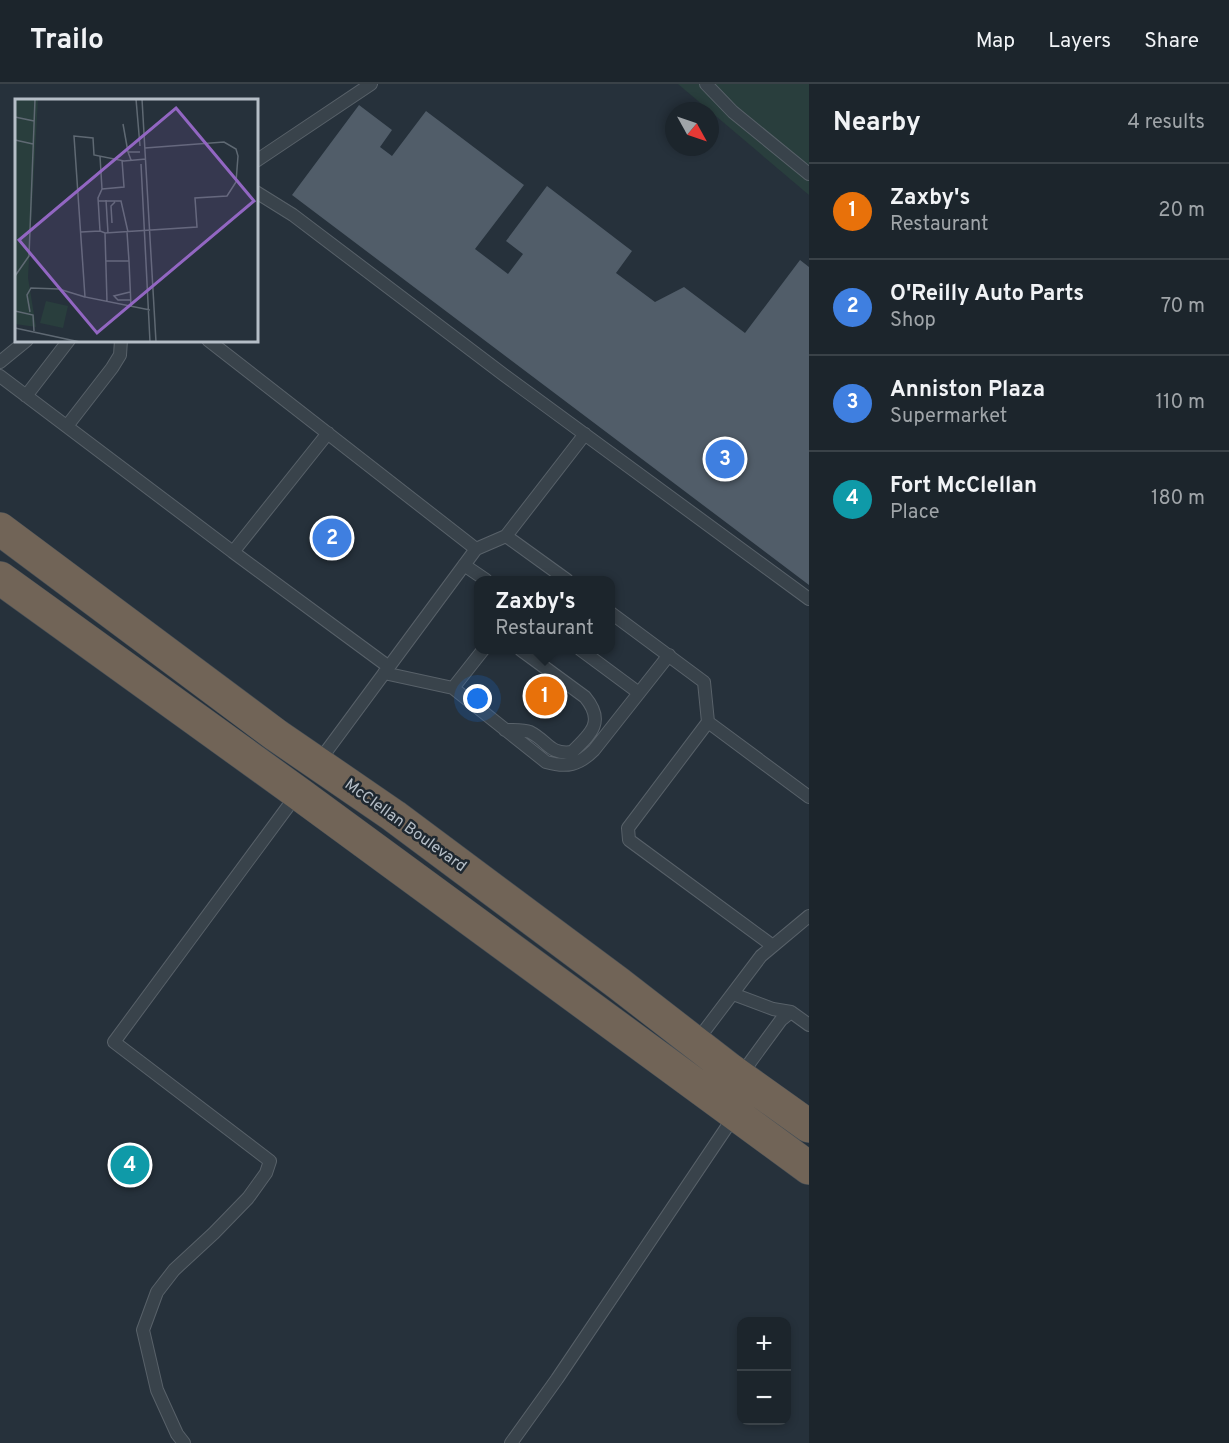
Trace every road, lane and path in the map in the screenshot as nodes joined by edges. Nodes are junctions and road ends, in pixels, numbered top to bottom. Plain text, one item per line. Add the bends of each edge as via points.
1 (372, 84) edge
2 (706, 84) edge
3 (258, 160) edge
4 (809, 174) edge
5 (258, 193) edge
6 (25, 342) edge
7 (67, 342) edge
8 (121, 342) edge
9 (211, 342) edge
10 (0, 362) edge
11 (0, 376) edge
12 (26, 396) junction
13 (67, 426) junction
14 (328, 433) junction
15 (585, 434) junction
16 (0, 528) edge
17 (506, 536) junction
18 (476, 549) junction
19 (233, 552) junction
20 (464, 565) junction
21 (480, 576) edge
22 (561, 576) edge
23 (0, 578) edge
24 (809, 599) edge
25 (615, 616) edge
26 (480, 654) edge
27 (526, 654) edge
28 (586, 654) edge
29 (669, 655) junction
30 (386, 670) junction
31 (453, 688) junction
32 (639, 693) junction
33 (708, 722) junction
34 (505, 730) junction
35 (308, 778) junction
36 (809, 797) edge
37 (809, 916) edge
38 (773, 946) junction
39 (733, 994) junction
40 (791, 1012) junction
41 (809, 1025) edge
42 (686, 1057) junction
43 (739, 1077) junction
44 (735, 1114) junction
45 (809, 1126) edge
46 (809, 1168) edge
47 (184, 1443) edge
48 (511, 1443) edge

1 - 3 lane
2 - 4 lane via 733,112
5 - 15 lane via 293,215
6 - 10 lane
7 - 12 lane
8 - 13 lane via 120,355 112,368
9 - 14 lane
11 - 12 lane
12 - 13 lane
13 - 19 lane
14 - 18 lane
14 - 19 lane
15 - 17 lane
15 - 24 lane
16 - 35 highway, McClellan Boulevard via 276,735
17 - 18 lane
17 - 22 lane
18 - 20 lane
19 - 30 lane
20 - 21 lane
20 - 30 lane
23 - 35 highway, McClellan Boulevard
25 - 29 lane
26 - 31 lane
27 - 34 lane via 585,697 597,714 596,724 572,752 561,753 528,731
28 - 32 lane
29 - 32 lane
29 - 33 lane via 704,682
30 - 31 lane
30 - 35 lane
31 - 34 lane
32 - 34 lane via 585,760 572,766 546,762
33 - 36 lane
33 - 38 lane via 628,828 629,840
35 - 42 highway, McClellan Boulevard via 394,816
35 - 47 lane via 114,1042 270,1161 248,1198 174,1270 157,1292 143,1330 157,1390
37 - 38 lane
38 - 39 lane
39 - 40 lane
39 - 42 lane
40 - 41 lane
40 - 43 lane
42 - 43 highway, McClellan Boulevard
42 - 44 highway, McClellan Boulevard
43 - 45 highway, McClellan Boulevard
44 - 46 highway, McClellan Boulevard
44 - 48 lane

